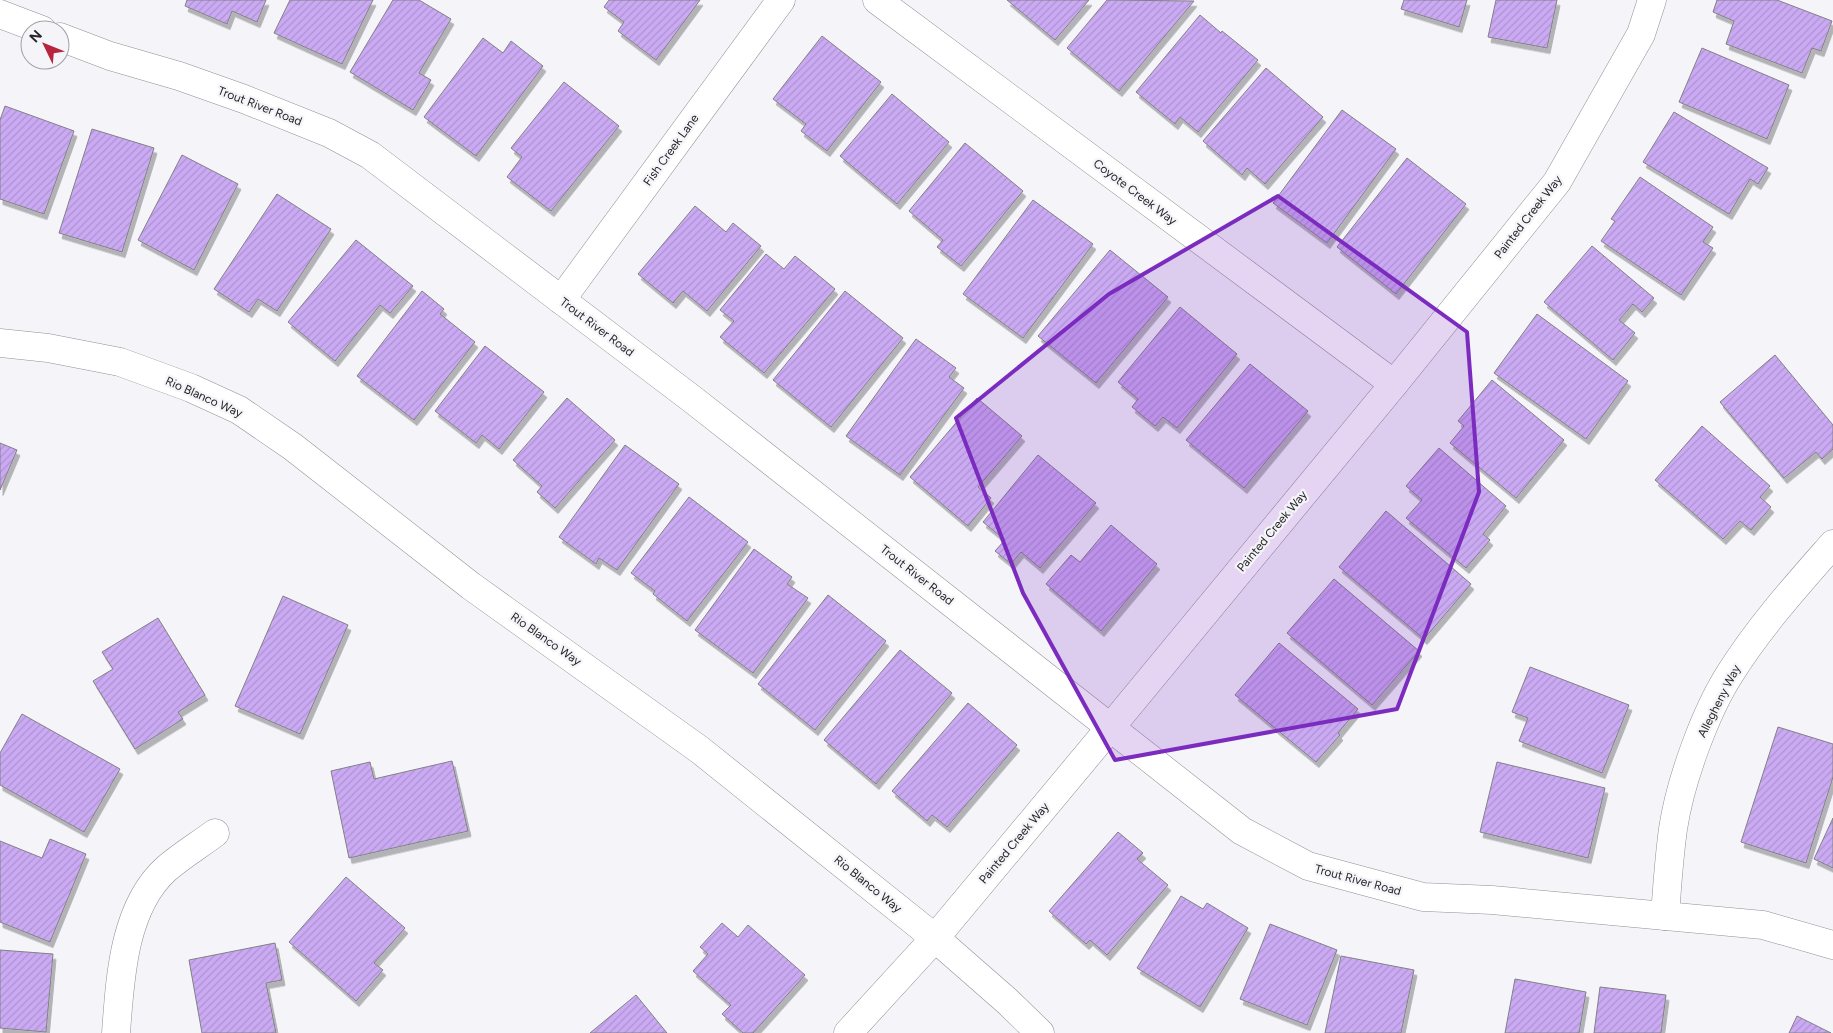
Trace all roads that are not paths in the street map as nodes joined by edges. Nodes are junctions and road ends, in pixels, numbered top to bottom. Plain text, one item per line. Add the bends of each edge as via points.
1 (781, 0) edge
2 (876, 0) edge
3 (1652, 0) edge
4 (0, 14) edge
5 (20, 22) edge
6 (70, 41) edge
7 (561, 300) junction
8 (0, 343) edge
9 (1394, 384) junction
10 (1833, 544) edge
11 (1110, 728) junction
12 (215, 833) dead end
13 (1665, 916) junction
14 (935, 938) junction
15 (1833, 945) edge
16 (116, 1033) edge
17 (848, 1033) edge
18 (1040, 1033) edge

1 - 7 street, Fish Creek Lane
2 - 9 street, Coyote Creek Way
3 - 9 street, Painted Creek Way via 1641,34 1558,182
4 - 5 street
6 - 7 street, Trout River Road via 244,99 329,133 370,155
7 - 11 street, Trout River Road
8 - 14 street, Rio Blanco Way via 48,348 120,362 239,410 293,447 470,586 700,750
9 - 11 street, Painted Creek Way
10 - 13 street, Allegheny Way via 1778,606 1730,673 1704,725 1685,778 1673,828
11 - 13 street, Trout River Road via 1242,831 1308,866 1423,897
11 - 14 street, Painted Creek Way
12 - 16 street via 165,870 142,901 120,972
13 - 15 street, Trout River Road via 1763,925
14 - 17 street, Painted Creek Way
14 - 18 street, Rio Blanco Way

